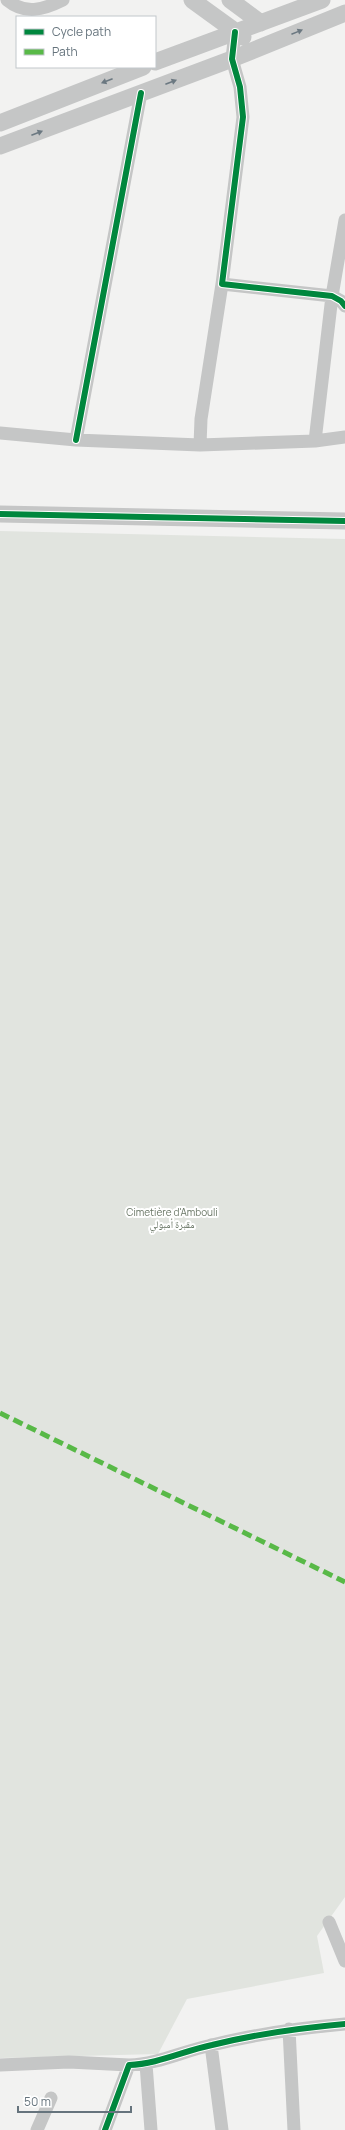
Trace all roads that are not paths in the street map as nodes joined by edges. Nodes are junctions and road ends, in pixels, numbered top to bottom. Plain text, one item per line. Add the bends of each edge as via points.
1 (63, 0) edge
2 (230, 0) edge
3 (322, 0) edge
4 (11, 3) edge
5 (199, 5) edge
6 (0, 9) edge
7 (345, 13) edge
8 (261, 23) junction
9 (235, 32) junction
10 (260, 47) junction
11 (193, 48) junction
12 (232, 59) junction
13 (156, 62) edge
14 (140, 68) edge
15 (141, 93) junction
16 (0, 123) edge
17 (0, 146) edge
18 (345, 220) edge
19 (222, 284) junction
20 (332, 296) junction
21 (345, 306) edge
22 (0, 433) edge
23 (345, 437) edge
24 (76, 440) junction
25 (316, 441) junction
26 (200, 445) junction
27 (0, 514) edge
28 (345, 521) edge
29 (329, 1922) dead end
30 (345, 1961) edge
31 (345, 2024) edge
32 (289, 2029) junction
33 (211, 2045) junction
34 (146, 2064) junction
35 (0, 2065) edge
36 (129, 2065) junction
37 (51, 2098) dead end
38 (37, 2130) edge
39 (105, 2130) edge
40 (151, 2130) edge
41 (222, 2130) edge
42 (294, 2130) edge

1 - 4 street via 48,8 32,11
2 - 8 street
3 - 8 street
4 - 6 street
5 - 9 street
5 - 11 street via 210,28 206,36
10 -> 7 street
8 - 9 street
8 - 10 street
9 - 10 street
9 - 11 street
9 - 12 street
10 - 12 street
11 - 13 street
15 -> 12 street
12 - 19 street via 240,87 243,116
14 -> 16 street
17 -> 15 street
15 - 24 street
18 - 20 street
19 - 20 street
19 - 26 street via 201,419
20 - 21 street
20 - 25 street
22 - 24 street
23 - 25 street
24 - 26 street
25 - 26 street
27 - 28 street
29 - 30 street
31 - 32 street
32 - 33 street
32 - 42 street
33 - 34 street
33 - 41 street
34 - 36 street
34 - 40 street
35 - 36 street via 69,2062
36 - 39 street
37 - 38 street

